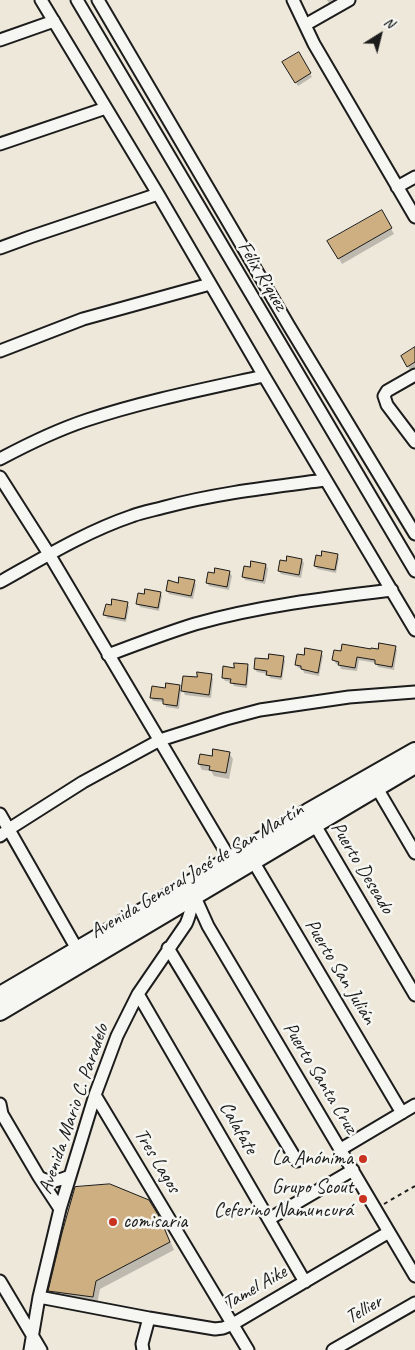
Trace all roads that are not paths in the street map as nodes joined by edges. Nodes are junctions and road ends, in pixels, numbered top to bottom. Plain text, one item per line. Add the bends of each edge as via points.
1 (41, 0) edge
2 (77, 0) edge
3 (98, 0) edge
4 (292, 0) edge
5 (348, 0) edge
6 (54, 21) junction
7 (305, 25) junction
8 (0, 40) edge
9 (106, 108) junction
10 (0, 144) edge
11 (415, 176) edge
12 (397, 187) junction
13 (158, 194) junction
14 (415, 217) edge
15 (0, 248) edge
16 (210, 284) junction
17 (0, 351) edge
18 (415, 375) edge
19 (264, 376) junction
20 (415, 442) edge
21 (0, 459) edge
22 (0, 477) edge
23 (325, 480) junction
24 (415, 534) edge
25 (49, 554) junction
26 (415, 571) edge
27 (0, 582) edge
28 (392, 590) junction
29 (415, 630) edge
30 (108, 655) junction
31 (415, 692) edge
32 (160, 740) junction
33 (415, 751) edge
34 (415, 765) edge
35 (373, 782) junction
36 (0, 814) edge
37 (311, 819) junction
38 (4, 833) edge
39 (415, 853) edge
40 (250, 855) junction
41 (230, 859) junction
42 (191, 891) junction
43 (168, 948) junction
44 (81, 956) junction
45 (138, 994) junction
46 (0, 995) edge
47 (415, 995) edge
48 (0, 1012) edge
49 (95, 1095) junction
50 (0, 1104) edge
51 (415, 1106) edge
52 (402, 1113) junction
53 (341, 1149) junction
54 (297, 1161) dead end
55 (353, 1170) junction
56 (70, 1176) junction
57 (39, 1177) junction
58 (60, 1209) junction
59 (269, 1219) junction
60 (389, 1232) junction
61 (415, 1276) edge
62 (0, 1281) edge
63 (305, 1282) junction
64 (39, 1298) junction
65 (415, 1303) edge
66 (148, 1318) junction
67 (233, 1324) junction
68 (33, 1337) junction
69 (32, 1350) edge
70 (143, 1350) edge
71 (248, 1350) edge
72 (332, 1350) edge

1 - 6 street
2 - 26 street, Félix Riquez
3 - 24 street, Félix Riquez
4 - 7 street
5 - 7 street
6 - 8 street
6 - 9 street
7 - 12 street
9 - 10 street
9 - 13 street
11 - 12 street
12 - 14 street
13 - 15 street
13 - 16 street
16 - 17 street via 82,319
16 - 19 street
18 - 20 street via 386,391 384,396 387,405
19 - 21 street via 86,420
19 - 23 street
22 - 25 street
23 - 25 street via 214,496 133,515
23 - 28 street
25 - 27 street
25 - 30 street
28 - 29 street
28 - 30 street via 293,602 249,611 196,624
30 - 32 street
31 - 32 street via 349,697 260,710
32 - 38 street via 83,782
32 - 41 street
33 - 35 highway, Avenida General José de San Martín
34 - 35 highway, Avenida General José de San Martín
35 - 37 highway, Avenida General José de San Martín
35 - 39 street
36 - 38 street
37 - 40 highway, Avenida General José de San Martín
37 - 47 street, Puerto Deseado
38 - 44 street
40 - 41 highway, Avenida General José de San Martín
40 - 42 highway, Avenida General José de San Martín
40 - 52 street, Puerto San Julián
41 - 42 highway, Avenida General José de San Martín via 211,871
42 - 43 street, Avenida Mario C. Paradelo via 190,916
42 - 44 highway, Avenida General José de San Martín
42 - 53 street, Puerto Santa Cruz via 208,926
43 - 45 street, Avenida Mario C. Paradelo
43 - 54 street
44 - 46 highway, Avenida General José de San Martín
44 - 48 highway, Avenida General José de San Martín
45 - 49 street, Avenida Mario C. Paradelo via 117,1036
45 - 59 street, Calafate
49 - 56 street, Avenida Mario C. Paradelo
49 - 67 street, Tres Lagos
50 - 57 street via 2,1114
51 - 52 street
52 - 53 street
53 - 55 street, Puerto Santa Cruz
55 - 59 street
55 - 60 street, Puerto Santa Cruz
56 - 57 street via 51,1182
56 - 58 street, Avenida Mario C. Paradelo
57 - 58 street
58 - 64 street, Avenida Mario C. Paradelo
59 - 63 street, Calafate
60 - 61 street, Puerto Santa Cruz
60 - 63 street, Tamel Aike
62 - 68 street
63 - 67 street, Tamel Aike
64 - 66 street, Tamel Aike
64 - 68 street, Avenida Mario C. Paradelo
65 - 72 street, Tellier
66 - 67 street, Tamel Aike via 215,1329
66 - 70 street
67 - 71 street, Tres Lagos
68 - 69 street, Avenida Mario C. Paradelo

